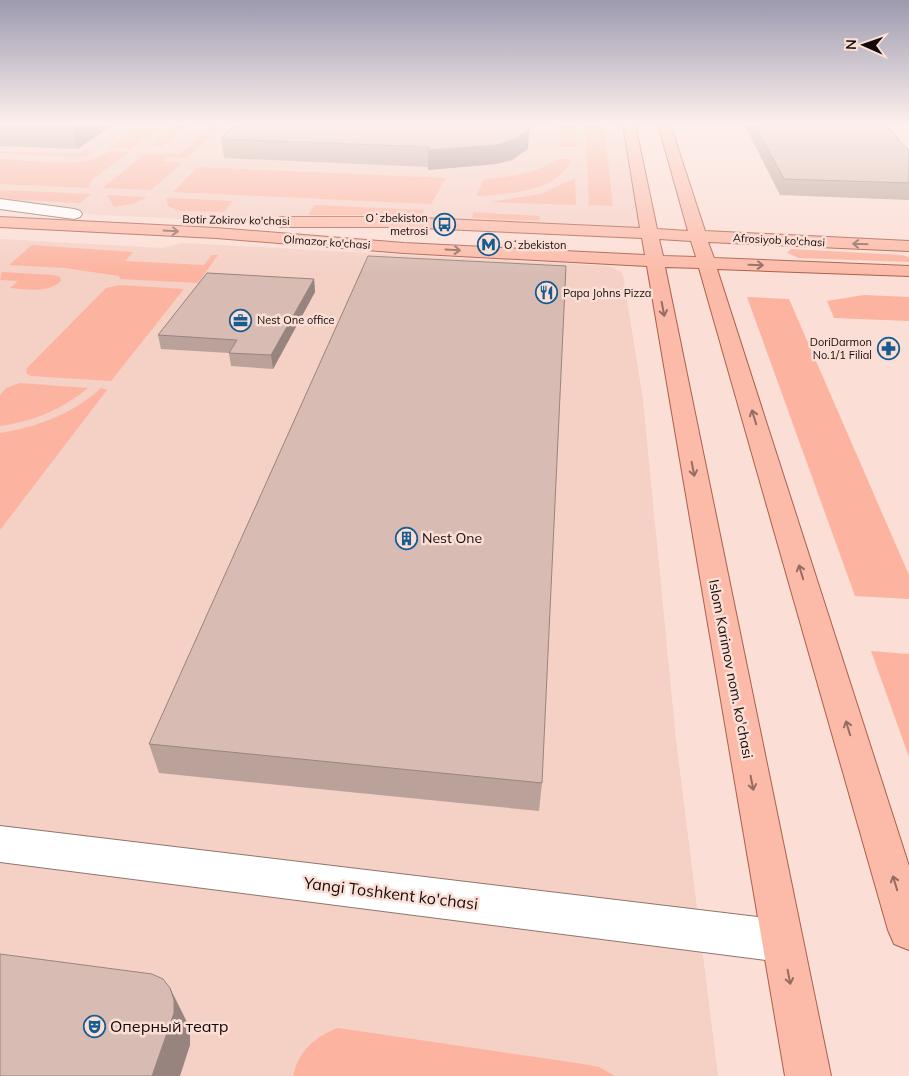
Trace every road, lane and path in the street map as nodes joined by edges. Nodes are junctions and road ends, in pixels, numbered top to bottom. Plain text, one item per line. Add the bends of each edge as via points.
1 (638, 174) edge
2 (680, 174) edge
3 (0, 204) edge
4 (0, 210) edge
5 (74, 214) junction
6 (0, 222) edge
7 (699, 237) junction
8 (651, 246) junction
9 (909, 246) edge
10 (707, 263) junction
11 (909, 271) edge
12 (0, 844) edge
13 (909, 930) edge
14 (782, 941) junction
15 (808, 1076) edge

1 - 8 main road, Islom Karimov nom. ko'chasi
2 - 7 main road
3 - 5 street, Botir Zokirov ko'chasi
4 - 5 main road, Botir Zokirov ko'chasi
5 - 8 main road, Botir Zokirov ko'chasi via 252,221 398,222
6 -> 8 main road, Olmazor ko'chasi via 216,233 404,248
7 - 8 main road, Afrosiyob ko'chasi
9 -> 7 main road, Afrosiyob ko'chasi
7 - 10 main road
8 - 10 main road, Afrosiyob ko'chasi
8 -> 14 main road, Islom Karimov nom. ko'chasi
10 -> 11 main road, Afrosiyob ko'chasi
13 -> 10 main road
12 - 14 street, Yangi Toshkent ko'chasi
14 -> 15 main road, Islom Karimov nom. ko'chasi

